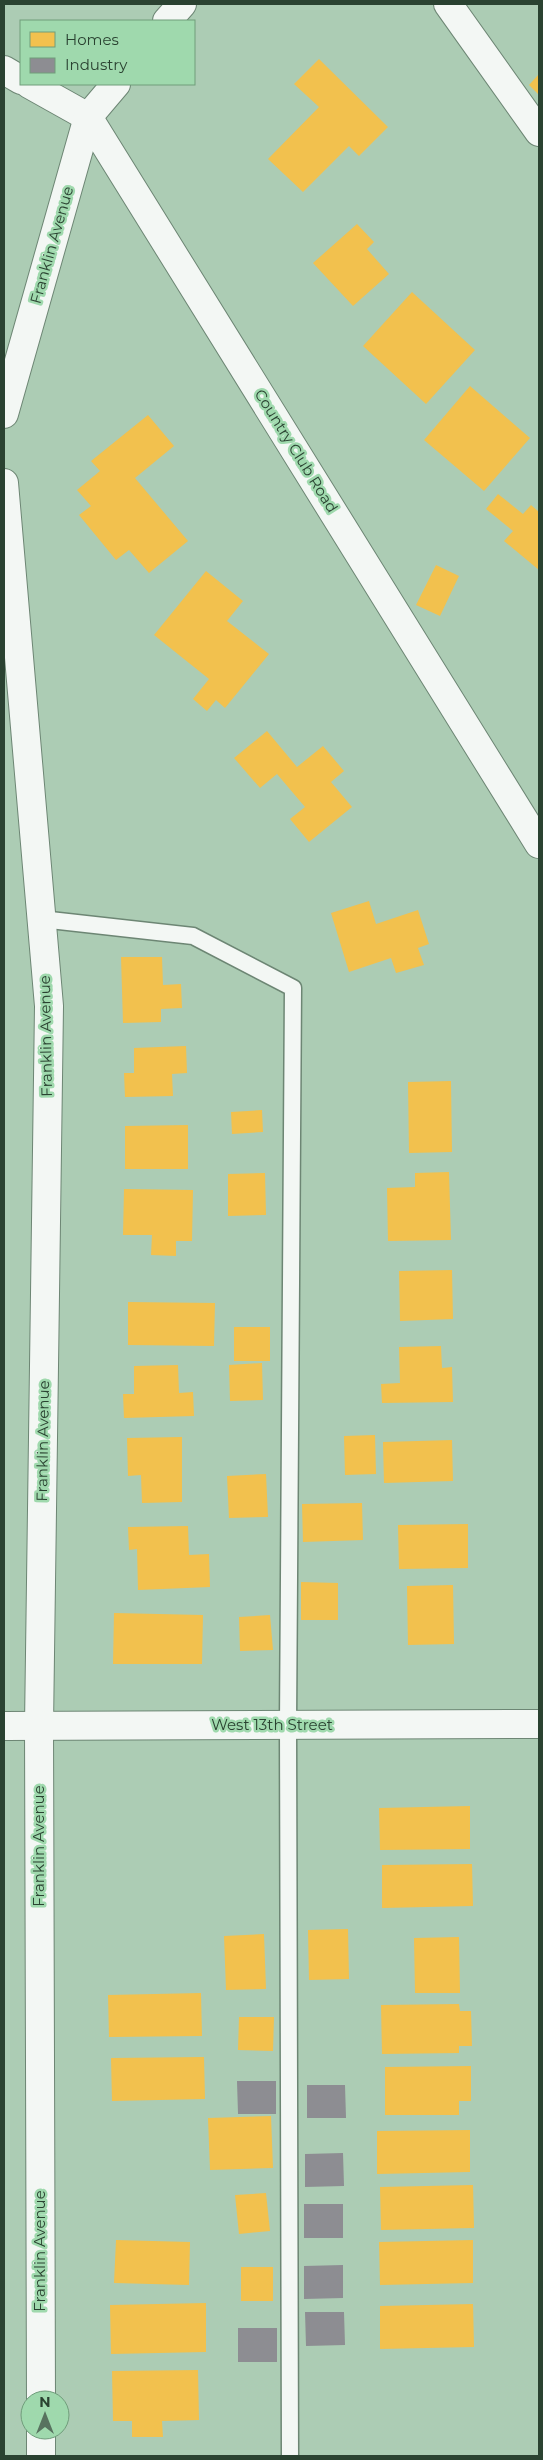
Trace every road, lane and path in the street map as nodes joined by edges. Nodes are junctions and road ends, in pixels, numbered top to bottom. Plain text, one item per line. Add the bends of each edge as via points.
1 (182, 4) edge
2 (448, 4) edge
3 (168, 20) edge
4 (4, 70) edge
5 (20, 79) edge
6 (31, 85) edge
7 (115, 85) edge
8 (88, 117) junction
9 (539, 132) edge
10 (4, 414) edge
11 (4, 483) edge
12 (539, 844) edge
13 (41, 919) junction
14 (539, 1724) edge
15 (288, 1725) junction
16 (4, 1726) edge
17 (39, 1726) junction
18 (41, 2390) edge
19 (41, 2440) edge
20 (41, 2456) edge
21 (290, 2456) edge

1 - 3 street
2 - 9 street
4 - 5 street
6 - 8 street, Country Club Road
7 - 8 street, Franklin Avenue
8 - 10 street, Franklin Avenue
8 - 12 street, Country Club Road
11 - 13 street, Franklin Avenue
13 - 15 lane via 193,936 293,988
13 - 17 street, Franklin Avenue via 48,1006
14 - 15 street, West 13th Street
15 - 17 street, West 13th Street
15 - 21 lane
16 - 17 street, West 13th Street
17 - 18 street, Franklin Avenue
19 - 20 street

